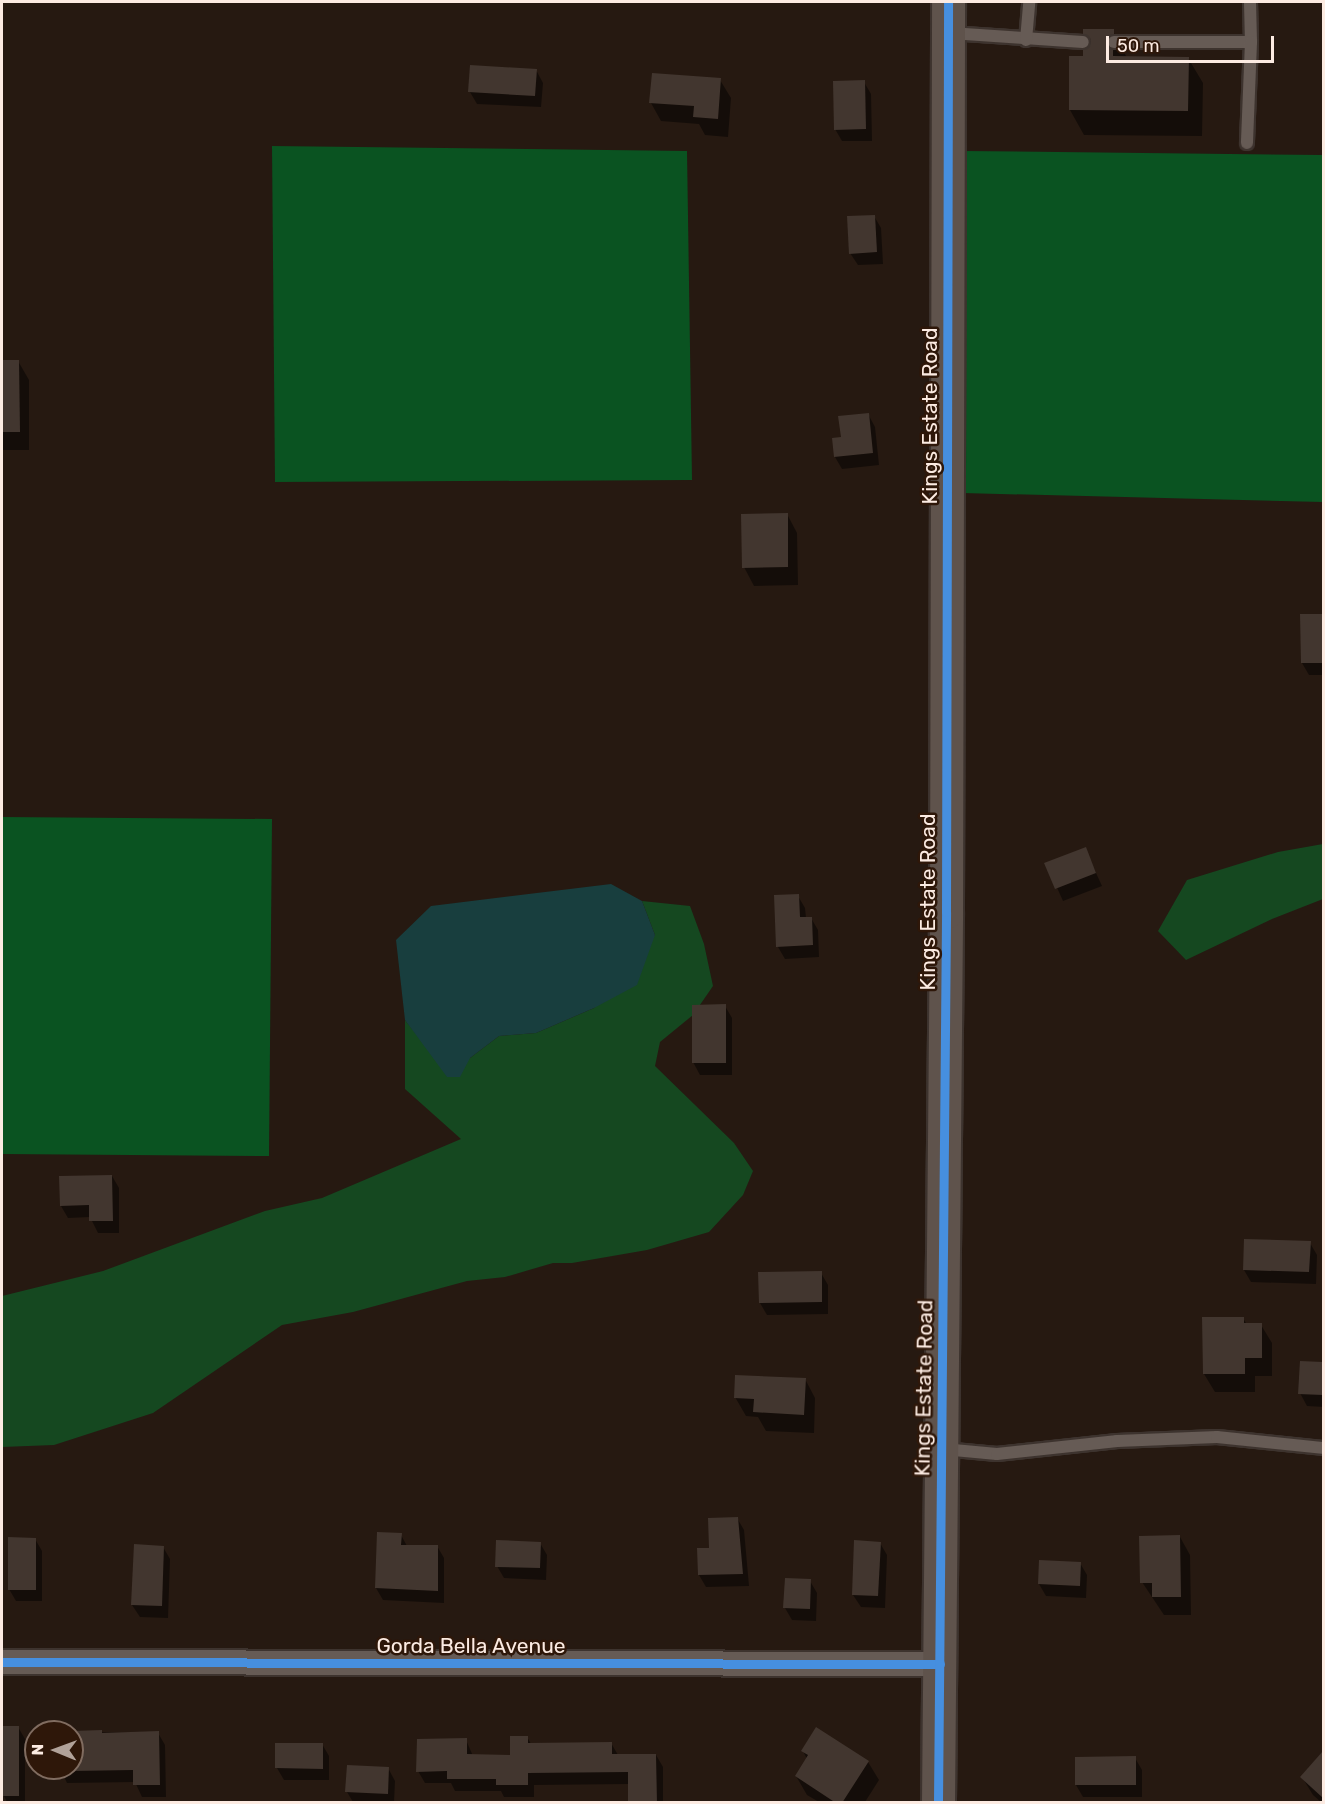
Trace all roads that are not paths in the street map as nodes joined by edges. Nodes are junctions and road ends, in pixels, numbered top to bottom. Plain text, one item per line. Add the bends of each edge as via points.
1 (1029, 2) edge
2 (1250, 2) edge
3 (948, 17) edge
4 (1026, 40) junction
5 (1083, 42) dead end
6 (1114, 42) dead end
7 (1251, 42) junction
8 (1247, 143) dead end
9 (1323, 1448) edge
10 (941, 1449) junction
11 (2, 1662) edge
12 (940, 1664) junction
13 (938, 1803) edge

1 - 4 lane
2 - 7 lane
3 - 4 lane
3 - 10 street, Kings Estate Road via 949,471
4 - 5 lane
6 - 7 lane
7 - 8 lane
9 - 10 lane via 1217,1437 1117,1441 998,1454
10 - 12 street, Kings Estate Road
11 - 12 street, Gorda Bella Avenue
12 - 13 street, Kings Estate Road

